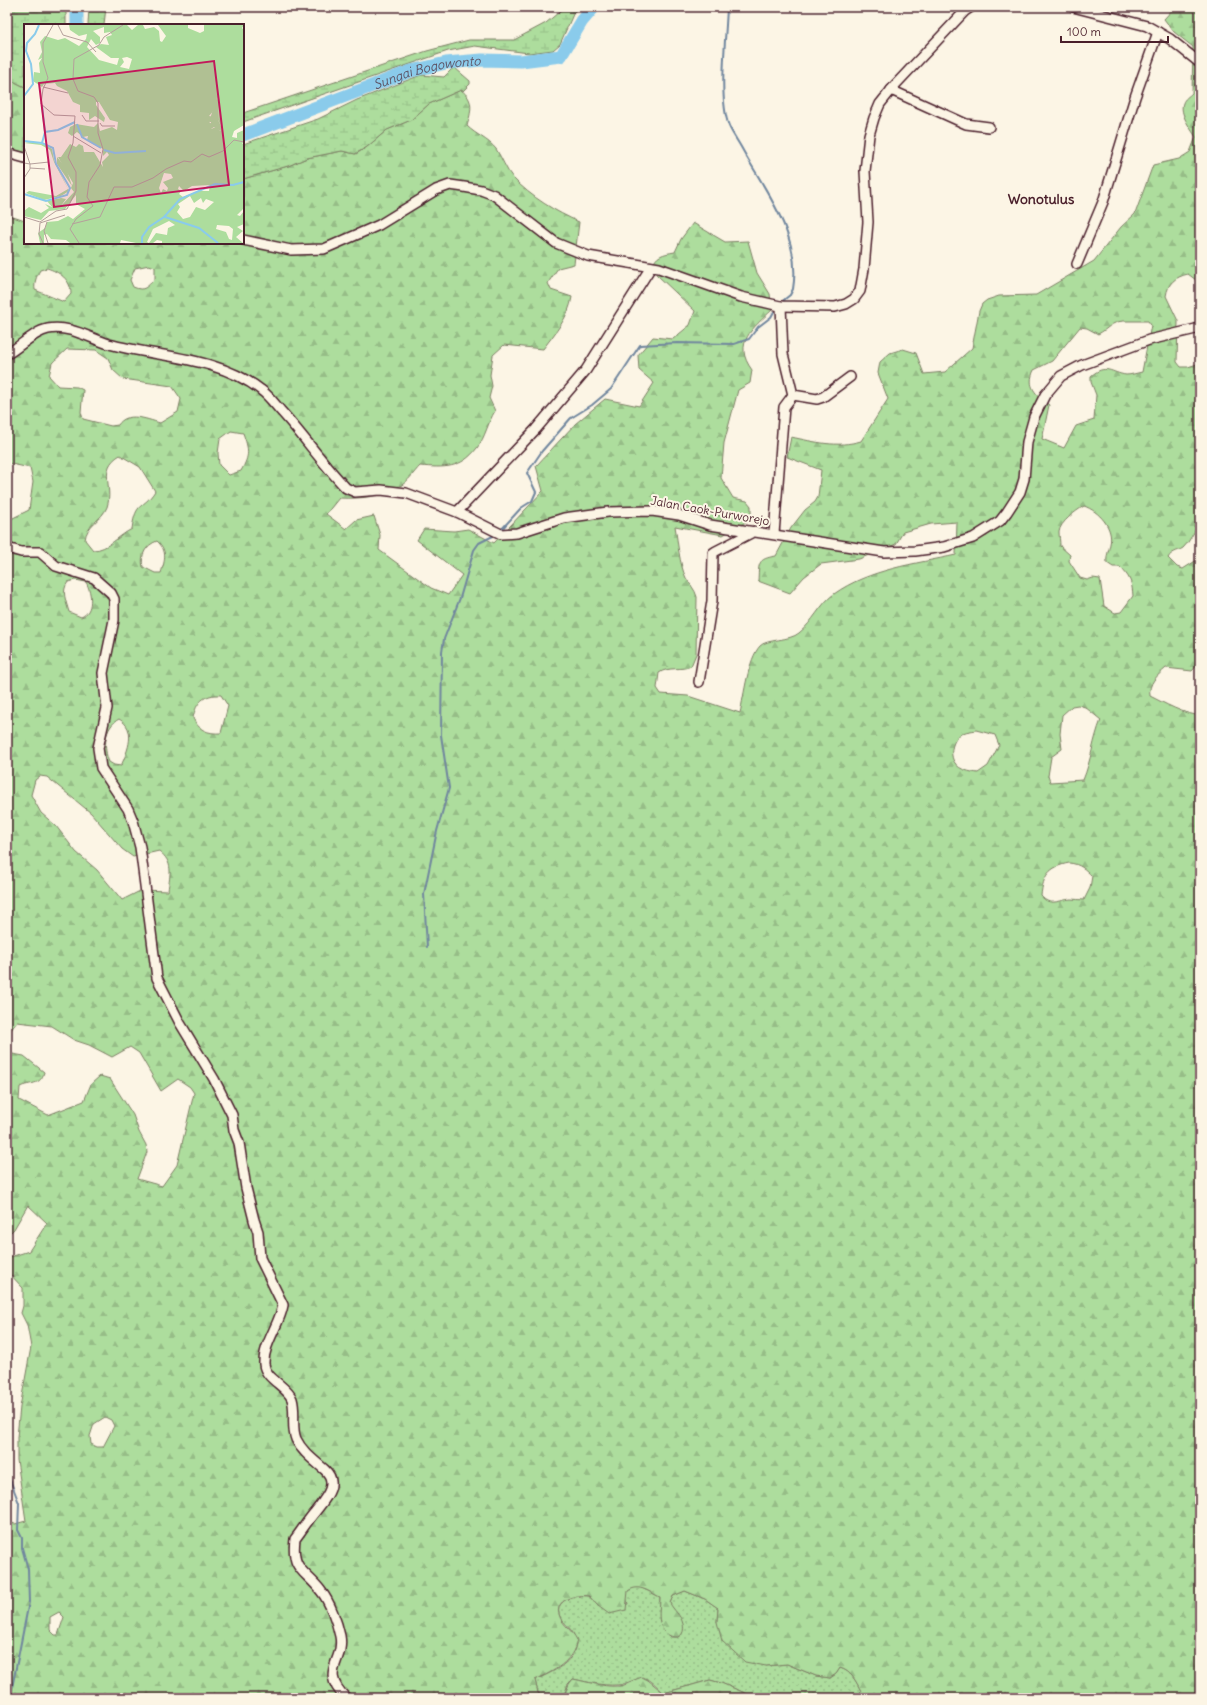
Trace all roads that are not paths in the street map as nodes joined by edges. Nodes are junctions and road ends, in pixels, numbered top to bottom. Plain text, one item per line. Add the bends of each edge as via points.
1 (971, 7) edge
2 (1073, 7) edge
3 (1157, 35) junction
4 (1200, 63) edge
5 (891, 90) junction
6 (989, 127) dead end
7 (7, 153) edge
8 (24, 158) edge
9 (244, 240) edge
10 (1077, 264) dead end
11 (651, 267) junction
12 (778, 305) junction
13 (1200, 328) edge
14 (7, 354) edge
15 (850, 377) dead end
16 (793, 396) junction
17 (457, 512) junction
18 (755, 531) junction
19 (774, 534) junction
20 (7, 548) edge
21 (699, 682) dead end
22 (346, 1698) edge

1 - 5 street
2 - 3 street via 1138,23
3 - 4 street
3 - 10 street via 1102,202
5 - 6 street via 966,124
5 - 12 street via 880,104 874,118 866,154 864,171 868,222 860,291 850,302 835,307
7 - 8 street
9 - 11 street via 291,250 324,249 379,225 436,190 450,186 481,190 494,195 556,243 571,250 588,256
11 - 12 street via 697,280 741,297
11 - 17 street via 586,370 536,429
12 - 16 street via 783,354
13 - 19 street, Jalan Caok-Purworejo via 1149,340 1082,365 1061,376 1045,395 1034,417 1027,442 1024,479 1020,492 1000,521 973,538 915,552 884,552
14 - 17 street, Jalan Caok-Purworejo via 40,332 56,328 171,358 200,361 234,374 262,391 294,424 346,488 355,492 381,490 406,493
15 - 16 street via 823,397
16 - 19 street via 784,407 782,418
17 - 18 street, Jalan Caok-Purworejo via 501,534 517,533 564,518 608,512 652,511 679,515 710,525
18 - 19 street, Jalan Caok-Purworejo
18 - 21 street via 714,553 712,601
20 - 22 street via 21,552 40,552 56,566 94,578 114,599 114,620 103,673 108,708 98,748 101,768 128,809 140,847 157,978 232,1115 246,1188 258,1232 260,1258 283,1305 264,1364 266,1370 292,1400 296,1439 304,1451 329,1473 331,1480 331,1488 325,1501 295,1539 294,1545 301,1572 321,1591 334,1617 340,1637 334,1684

